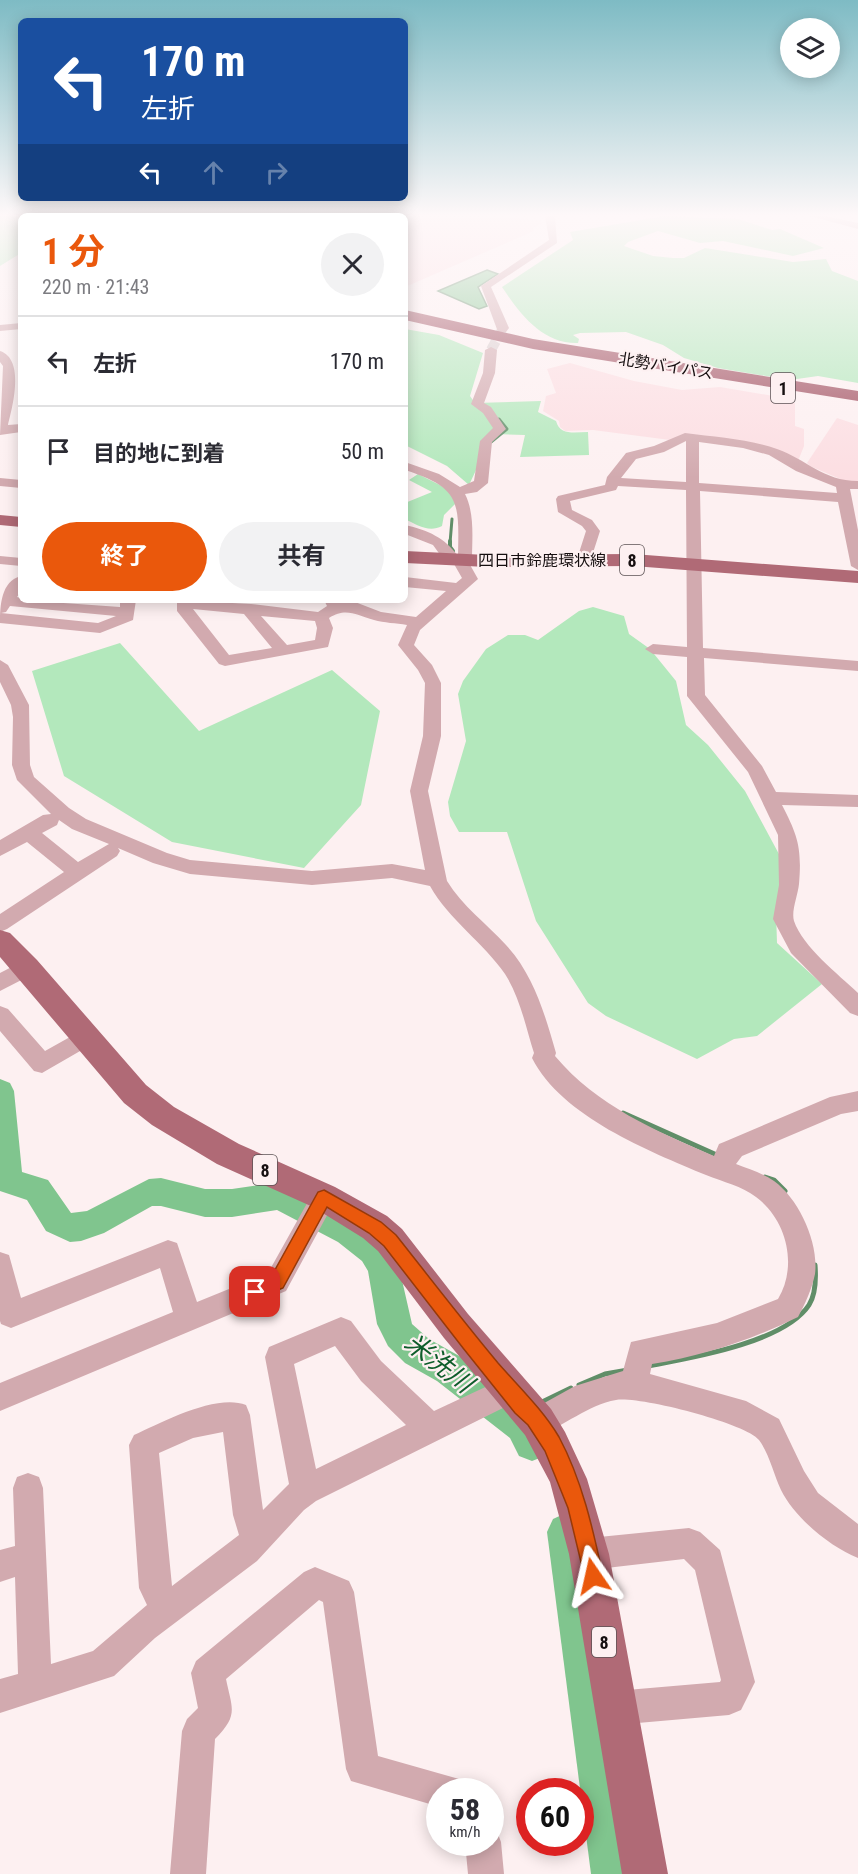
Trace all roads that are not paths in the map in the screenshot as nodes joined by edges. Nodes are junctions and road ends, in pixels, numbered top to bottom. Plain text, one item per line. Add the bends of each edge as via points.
1 (491, 303) edge
2 (408, 316) edge
3 (18, 326) edge
4 (0, 328) edge
5 (502, 330) dead end
6 (491, 350) tunnel mouth
7 (0, 354) edge
8 (10, 366) edge
9 (707, 372) junction
10 (858, 394) edge
11 (14, 403) edge
12 (858, 403) edge
13 (18, 428) edge
14 (0, 430) edge
15 (692, 438) junction
16 (408, 467) edge
17 (612, 481) junction
18 (0, 482) edge
19 (18, 484) edge
20 (858, 485) edge
21 (692, 487) junction
22 (457, 492) junction
23 (843, 492) junction
24 (0, 520) edge
25 (18, 522) edge
26 (408, 529) edge
27 (408, 557) edge
28 (584, 559) junction
29 (0, 560) edge
30 (459, 560) junction
31 (18, 562) edge
32 (693, 564) junction
33 (858, 566) edge
34 (858, 577) edge
35 (408, 582) edge
36 (18, 585) edge
37 (458, 588) junction
38 (185, 603) edge
39 (194, 603) edge
40 (334, 604) edge
41 (3, 605) edge
42 (127, 606) edge
43 (251, 609) junction
44 (321, 617) junction
45 (0, 618) edge
46 (416, 621) junction
47 (652, 649) dead end
48 (283, 651) junction
49 (695, 652) junction
50 (0, 665) edge
51 (858, 666) edge
52 (770, 798) junction
53 (858, 801) edge
54 (50, 820) dead end
55 (28, 832) junction
56 (0, 849) edge
57 (110, 851) dead end
58 (78, 873) junction
59 (437, 881) junction
60 (0, 924) edge
61 (0, 940) edge
62 (27, 967) junction
63 (0, 983) edge
64 (858, 1007) edge
65 (0, 1015) edge
66 (86, 1037) junction
67 (858, 1101) edge
68 (724, 1163) junction
69 (318, 1208) junction
70 (0, 1264) edge
71 (189, 1319) junction
72 (637, 1374) junction
73 (0, 1397) edge
74 (526, 1409) junction
75 (433, 1429) junction
76 (28, 1488) dead end
77 (305, 1490) junction
78 (256, 1539) junction
79 (858, 1543) edge
80 (589, 1554) junction
81 (15, 1562) edge
82 (167, 1608) junction
83 (35, 1685) junction
84 (0, 1696) edge
85 (615, 1708) junction
86 (426, 1786) edge
87 (484, 1856) edge
88 (188, 1874) edge
89 (486, 1874) edge
90 (645, 1874) edge

1 - 5 street
2 - 9 highway, 北勢バイパス / 1 via 532,344
3 - 4 street
6 - 22 street via 489,373 477,404 487,410 500,429 486,441 481,483
7 - 8 street
8 - 11 street
9 - 10 highway, 1
9 - 12 highway, 1
11 - 14 street
13 - 14 street
15 - 17 street via 681,438 631,456
15 - 21 street
15 - 23 street via 774,452
16 - 22 street via 434,476
17 - 21 street
17 - 28 street via 611,487 562,501 565,512 587,523 593,531
18 - 19 street
20 - 23 street
21 - 23 street
21 - 32 street
22 - 30 street via 463,515
23 - 33 street
24 - 25 main road
26 - 30 street via 436,540
27 - 30 main road, 四日市鈴鹿環状線 / 8
28 - 30 main road, 四日市鈴鹿環状線 / 8
28 - 32 main road, 四日市鈴鹿環状線 / 8
29 - 31 street
30 - 37 street via 470,577
32 - 34 main road, 四日市鈴鹿環状線 / 8
32 - 49 street
35 - 37 street
36 - 41 street
37 - 46 street
38 - 48 street via 185,611 225,661
39 - 43 street
40 - 44 street
40 - 46 street
41 - 42 street
42 - 45 street via 127,616 100,628
43 - 44 street
43 - 48 street via 253,617
44 - 48 street via 325,628 322,644
46 - 59 street via 408,641 433,684 432,736 420,790
47 - 49 street
49 - 51 street
49 - 52 street via 696,696 756,770
50 - 59 street via 20,705 21,765 26,780 79,824 190,867 312,878 392,871
52 - 53 street
52 - 64 street via 788,835 790,853 783,920 798,947
54 - 55 street
55 - 56 street
55 - 58 street
57 - 58 street
58 - 60 street
59 - 68 street via 447,898 516,973 533,1014 545,1053 543,1058 555,1074 592,1106 665,1145
61 - 62 main road, 8
62 - 63 street
62 - 66 main road, 8
65 - 66 street via 42,1064
66 - 69 main road, 8 via 135,1094 164,1116
67 - 68 street via 838,1104
68 - 72 street via 767,1190 786,1215 801,1255 795,1296 788,1308 754,1325 702,1342 641,1352
69 - 71 street via 277,1282
69 - 74 main road, 8 via 375,1227 390,1240
70 - 71 street via 11,1315 168,1252
71 - 73 street
72 - 74 street via 585,1396
72 - 79 street via 746,1415 769,1429 807,1504
74 - 75 street via 474,1409
74 - 80 main road, 8 via 552,1445 568,1479
75 - 77 street
75 - 77 street via 355,1354 341,1330 279,1357
76 - 81 street
77 - 78 street
78 - 82 street
78 - 82 street via 248,1515 236,1415 192,1424 144,1445 155,1588
80 - 85 main road, 8
80 - 85 street via 689,1543 710,1561 738,1682 729,1698
81 - 83 street
82 - 83 street via 102,1664
83 - 84 street
85 - 90 main road, 8
86 - 88 street via 363,1769 338,1592 315,1583 208,1673 216,1713 200,1731
87 - 89 street

